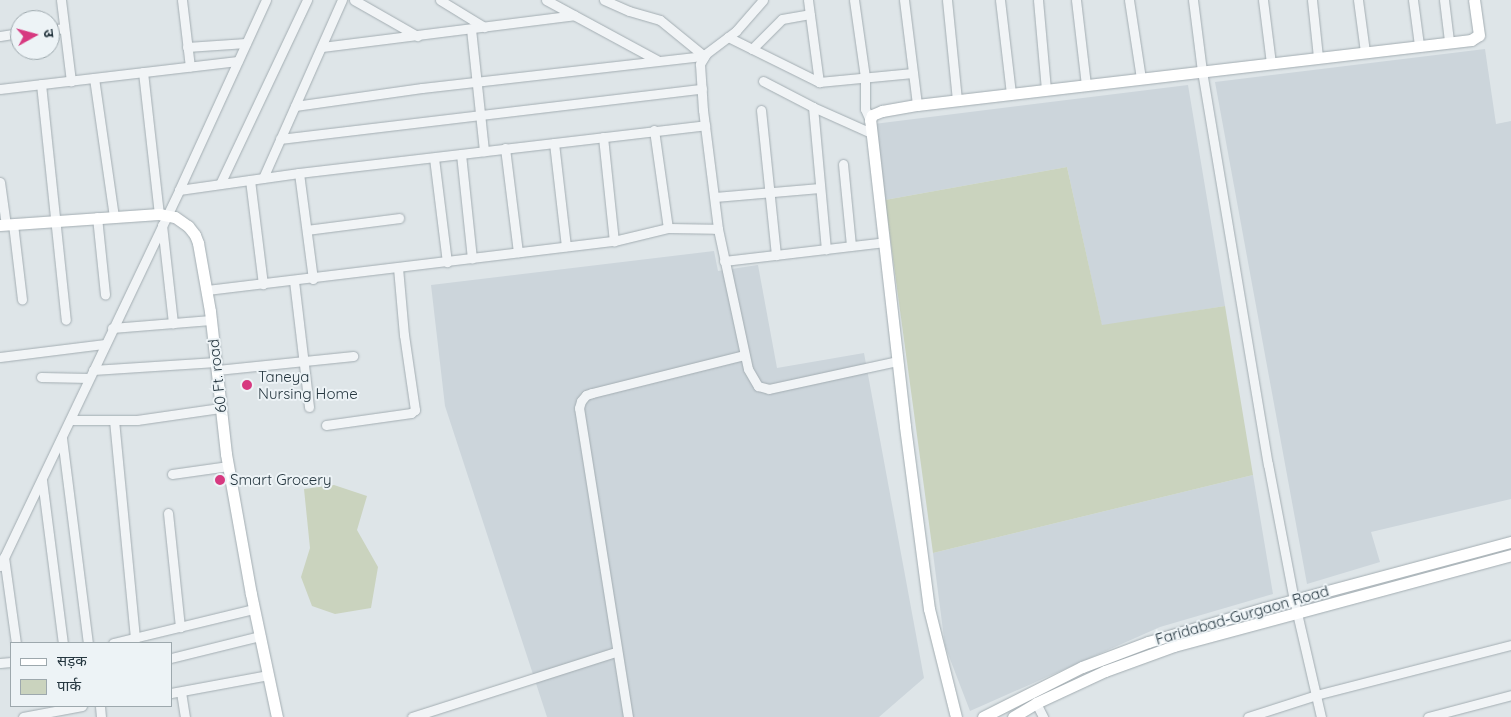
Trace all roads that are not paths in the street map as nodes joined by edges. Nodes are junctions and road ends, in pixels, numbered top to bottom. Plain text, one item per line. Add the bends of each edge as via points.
1 (61, 0) edge
2 (182, 0) edge
3 (266, 0) edge
4 (307, 0) edge
5 (342, 0) edge
6 (354, 0) edge
7 (440, 0) edge
8 (546, 0) edge
9 (604, 0) edge
10 (763, 0) edge
11 (808, 0) edge
12 (854, 0) edge
13 (904, 0) edge
14 (947, 0) edge
15 (1000, 0) edge
16 (1038, 0) edge
17 (1076, 0) edge
18 (1129, 0) edge
19 (1193, 0) edge
20 (1263, 0) edge
21 (1312, 0) edge
22 (1358, 0) edge
23 (1414, 0) edge
24 (1444, 0) edge
25 (1474, 0) edge
26 (810, 14) junction
27 (574, 15) junction
28 (484, 27) junction
29 (64, 28) junction
30 (60, 29) edge
31 (471, 29) junction
32 (416, 36) junction
33 (728, 37) junction
34 (1449, 41) junction
35 (246, 43) junction
36 (1419, 45) junction
37 (188, 47) junction
38 (322, 47) junction
39 (752, 49) junction
40 (1365, 52) junction
41 (704, 56) junction
42 (1318, 57) junction
43 (657, 60) junction
44 (237, 61) junction
45 (1271, 63) junction
46 (190, 66) junction
47 (1202, 71) junction
48 (143, 72) junction
49 (913, 73) junction
50 (94, 78) junction
51 (865, 78) junction
52 (1141, 78) junction
53 (71, 81) junction
54 (477, 81) junction
55 (764, 81) dead end
56 (819, 82) junction
57 (41, 84) junction
58 (1086, 85) junction
59 (0, 89) edge
60 (702, 89) junction
61 (1046, 90) junction
62 (1011, 94) junction
63 (957, 101) junction
64 (917, 105) junction
65 (295, 106) junction
66 (813, 107) junction
67 (761, 110) dead end
68 (481, 116) junction
69 (870, 120) junction
70 (705, 124) junction
71 (654, 130) junction
72 (871, 133) junction
73 (603, 137) junction
74 (280, 139) junction
75 (554, 143) junction
76 (505, 148) junction
77 (484, 151) junction
78 (461, 154) junction
79 (434, 158) junction
80 (843, 164) dead end
81 (299, 173) junction
82 (264, 178) junction
83 (250, 180) junction
84 (0, 182) edge
85 (220, 184) junction
86 (820, 188) junction
87 (179, 190) junction
88 (770, 192) junction
89 (715, 197) junction
90 (114, 216) junction
91 (97, 217) junction
92 (162, 218) junction
93 (399, 218) dead end
94 (57, 221) junction
95 (6, 225) edge
96 (668, 228) junction
97 (718, 229) junction
98 (307, 230) junction
99 (614, 241) junction
100 (885, 242) junction
101 (566, 246) junction
102 (851, 246) junction
103 (826, 249) junction
104 (518, 252) junction
105 (776, 255) junction
106 (472, 258) junction
107 (724, 261) junction
108 (447, 262) junction
109 (398, 268) junction
110 (313, 279) junction
111 (294, 281) junction
112 (263, 284) junction
113 (207, 290) junction
114 (105, 295) dead end
115 (22, 299) dead end
116 (66, 320) dead end
117 (211, 320) junction
118 (173, 323) junction
119 (112, 328) junction
120 (105, 344) junction
121 (744, 355) junction
122 (353, 356) dead end
123 (0, 357) edge
124 (304, 361) junction
125 (898, 361) junction
126 (216, 366) junction
127 (91, 374) junction
128 (41, 377) dead end
129 (220, 408) junction
130 (309, 408) dead end
131 (71, 420) junction
132 (114, 420) junction
133 (326, 425) dead end
134 (62, 437) junction
135 (228, 466) junction
136 (172, 474) dead end
137 (41, 479) junction
138 (168, 513) dead end
139 (1511, 542) edge
140 (1511, 555) edge
141 (2, 561) edge
142 (1294, 600) junction
143 (254, 608) junction
144 (1297, 612) junction
145 (180, 627) junction
146 (260, 636) junction
147 (135, 639) junction
148 (16, 642) edge
149 (63, 642) edge
150 (88, 642) edge
151 (118, 642) edge
152 (1511, 645) edge
153 (616, 652) junction
154 (172, 658) edge
155 (268, 675) junction
156 (181, 692) junction
157 (172, 693) edge
158 (1316, 695) junction
159 (1511, 695) edge
160 (1036, 703) junction
161 (77, 707) edge
162 (23, 717) edge
163 (184, 717) edge
164 (277, 717) edge
165 (412, 717) edge
166 (628, 717) edge
167 (956, 717) edge
168 (983, 717) edge
169 (1013, 717) edge
170 (1043, 717) edge
171 (1248, 717) edge
172 (1321, 717) edge
173 (1428, 717) edge

1 - 29 street
2 - 37 street
3 - 35 street
4 - 85 street
5 - 38 street
6 - 32 street
7 - 28 street
8 - 27 street
9 - 41 street via 660,20
10 - 33 street
11 - 26 street
12 - 51 street
13 - 49 street
14 - 63 street
15 - 62 street
16 - 61 street
17 - 58 street
18 - 52 street
19 - 47 street
20 - 45 street
21 - 42 street
22 - 40 street
23 - 36 street
24 - 34 street
25 - 34 street via 1479,35 1471,40
26 - 39 street via 782,18
26 - 56 street
27 - 28 street
27 - 43 street
28 - 31 street
29 - 30 street
29 - 53 street
31 - 32 street
31 - 54 street
32 - 38 street
33 - 39 street
33 - 41 street
34 - 36 street
35 - 37 street
35 - 44 street
36 - 40 street
37 - 46 street
38 - 65 street
39 - 56 street
40 - 42 street
41 - 43 street
41 - 60 street via 700,64
42 - 45 street
43 - 54 street
44 - 46 street
44 - 87 street
45 - 47 street
46 - 48 street
47 - 52 street
47 - 142 street
48 - 50 street
48 - 92 street
49 - 51 street
49 - 64 street
50 - 53 street
50 - 90 street
51 - 56 street
51 - 69 street via 865,104
52 - 58 street
53 - 57 street
54 - 65 street
54 - 68 street
55 - 66 street
57 - 59 street
57 - 94 street
58 - 61 street
60 - 68 street
60 - 70 street
61 - 62 street
62 - 63 street
63 - 64 street
64 - 69 street via 876,112
65 - 74 street
66 - 72 street
66 - 86 street
67 - 88 street
68 - 74 street
68 - 77 street
69 - 72 street
70 - 71 street
70 - 89 street
71 - 73 street
71 - 96 street
72 - 100 street
73 - 75 street
73 - 99 street
74 - 82 street
75 - 76 street
75 - 101 street
76 - 77 street
76 - 104 street
77 - 78 street
78 - 79 street
78 - 106 street
79 - 81 street
79 - 108 street
80 - 102 street
81 - 82 street
81 - 98 street
82 - 83 street
83 - 85 street
83 - 112 street
84 - 95 street
85 - 87 street
86 - 88 street
86 - 103 street
87 - 92 street
88 - 89 street
88 - 105 street
89 - 97 street
90 - 91 street
90 - 92 street
91 - 94 street
91 - 114 street
92 - 113 street, 60 Ft. road via 182,221 195,235
92 - 118 street
92 - 119 street
93 - 98 street
94 - 95 street
94 - 116 street
95 - 115 street
96 - 97 street
96 - 99 street
97 - 107 street
98 - 110 street
99 - 101 street
100 - 102 street
100 - 125 street
101 - 104 street
102 - 103 street
103 - 105 street
104 - 106 street
105 - 107 street
106 - 108 street
107 - 121 street
108 - 109 street
109 - 110 street
109 - 133 street via 415,410
110 - 111 street
111 - 112 street
111 - 124 street
112 - 113 street
113 - 117 street, 60 Ft. road
117 - 118 street
117 - 126 street, 60 Ft. road
118 - 119 street
119 - 120 street
120 - 123 street
120 - 127 street
121 - 125 street via 758,386 769,389
121 - 153 street via 592,392 581,401 579,408
122 - 124 street
124 - 126 street
124 - 130 street
125 - 167 street via 929,609
126 - 127 street
126 - 129 street, 60 Ft. road
127 - 128 street
127 - 131 street
129 - 132 street via 137,420
129 - 135 street, 60 Ft. road
131 - 132 street
131 - 134 street
132 - 147 street
134 - 137 street
134 - 150 street
135 - 136 street
135 - 143 street, 60 Ft. road
137 - 141 street
137 - 149 street
138 - 145 street
139 - 142 street, Faridabad-Gurgaon Road
140 - 144 street, Faridabad-Gurgaon Road
141 - 148 street
142 - 144 street
142 - 168 street, Faridabad-Gurgaon Road via 1148,642 1082,667
143 - 145 street
143 - 146 street, 60 Ft. road
144 - 158 street
144 - 160 street, Faridabad-Gurgaon Road via 1174,646 1105,671
145 - 147 street
146 - 154 street
146 - 155 street, 60 Ft. road
147 - 151 street
152 - 158 street
153 - 165 street
153 - 166 street
155 - 156 street
155 - 164 street, 60 Ft. road
156 - 157 street
156 - 163 street
158 - 171 street
158 - 172 street
159 - 173 street
160 - 169 street, Faridabad-Gurgaon Road
160 - 170 street
161 - 162 street

